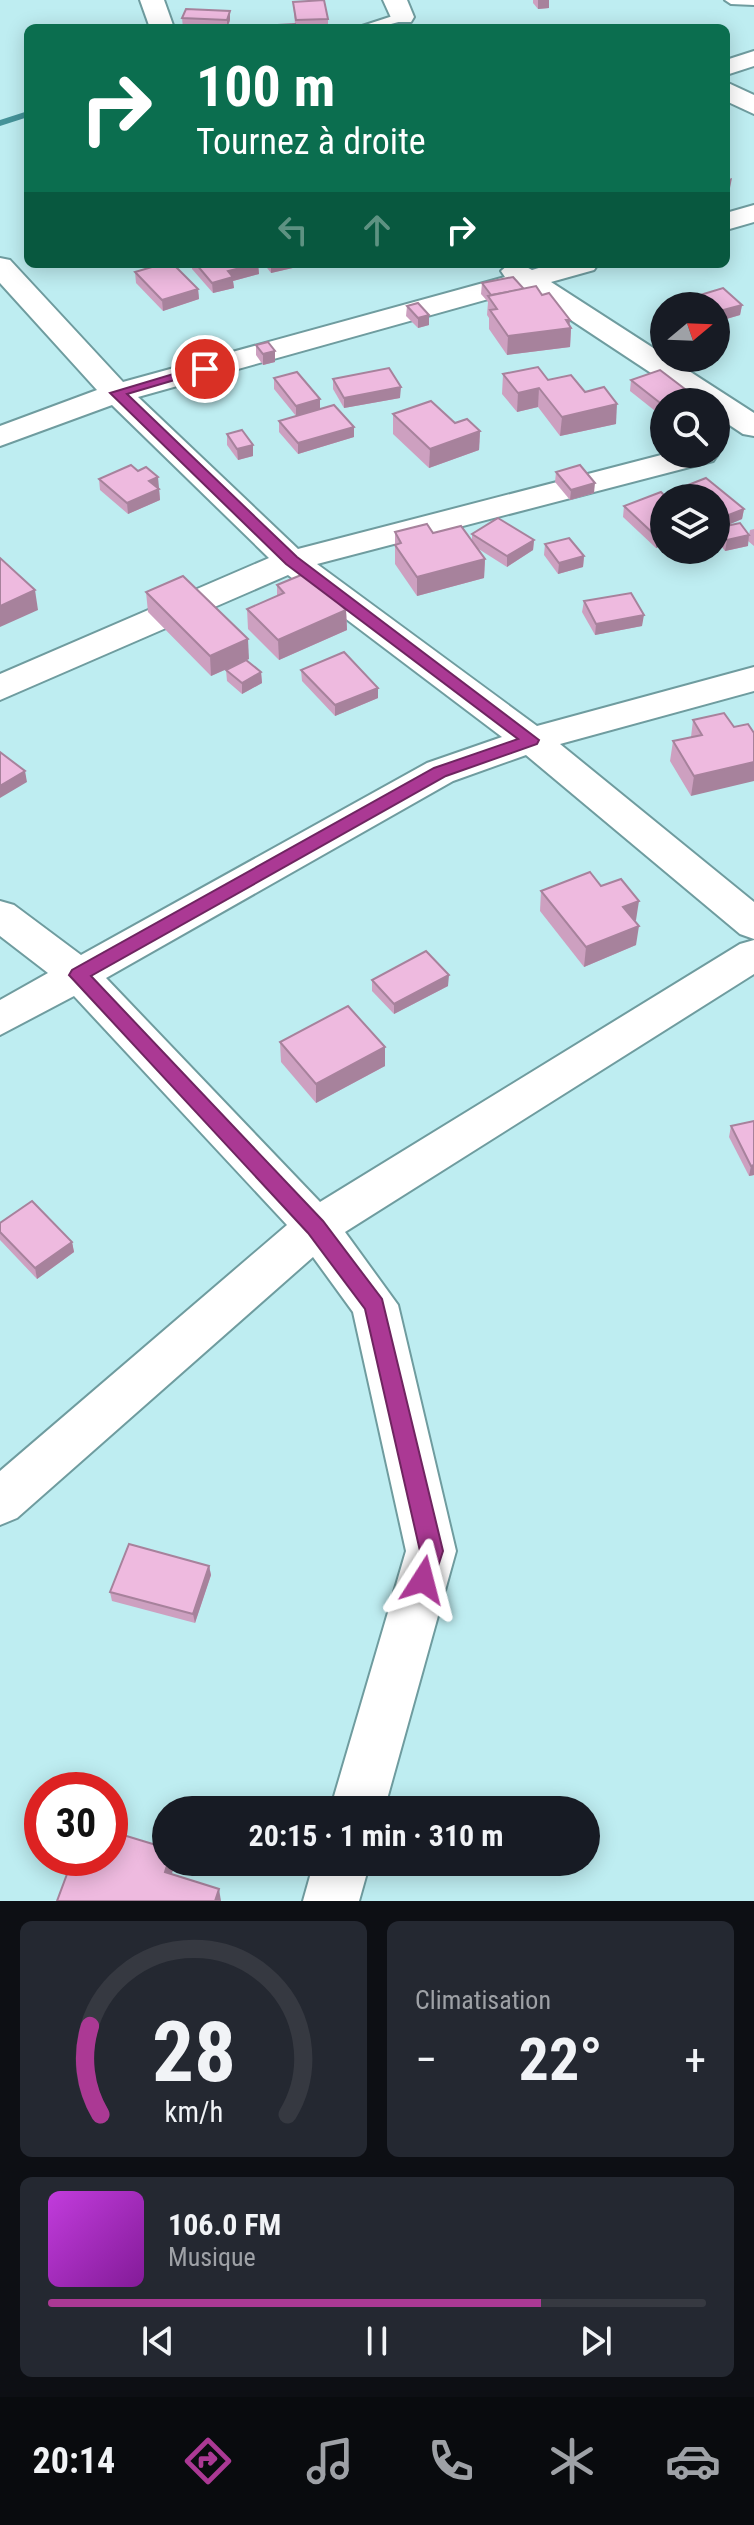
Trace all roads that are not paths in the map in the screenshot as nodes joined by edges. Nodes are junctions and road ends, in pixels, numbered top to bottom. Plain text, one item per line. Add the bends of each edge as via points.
1 (152, 0) edge
2 (731, 0) edge
3 (754, 1) edge
4 (398, 9) edge
5 (161, 24) edge
6 (370, 24) edge
7 (754, 58) edge
8 (730, 67) edge
9 (730, 92) edge
10 (754, 106) edge
11 (754, 213) edge
12 (730, 221) edge
13 (0, 266) edge
14 (550, 268) edge
15 (516, 272) edge
16 (694, 388) edge
17 (117, 393) junction
18 (730, 411) edge
19 (754, 427) edge
20 (0, 437) edge
21 (754, 440) edge
22 (730, 446) edge
23 (650, 468) edge
24 (291, 561) junction
25 (754, 679) edge
26 (0, 688) edge
27 (531, 740) junction
28 (0, 915) edge
29 (754, 924) edge
30 (754, 955) edge
31 (79, 975) junction
32 (0, 1019) edge
33 (316, 1227) junction
34 (0, 1502) edge
35 (361, 1796) edge
36 (338, 1876) edge
37 (331, 1901) edge

1 - 5 street
2 - 3 lane
4 - 6 lane
7 - 8 street
9 - 10 street
11 - 12 street
13 - 17 street
14 - 15 street
15 - 16 street
15 - 17 street
17 - 20 street
17 - 24 street
18 - 19 street
21 - 22 street
23 - 24 street
24 - 26 street
24 - 27 street
25 - 27 street
27 - 29 street
27 - 31 street via 440,772
28 - 31 street
30 - 33 street
31 - 32 street
31 - 33 street
33 - 34 street
33 - 35 street via 375,1305 431,1551
36 - 37 street

